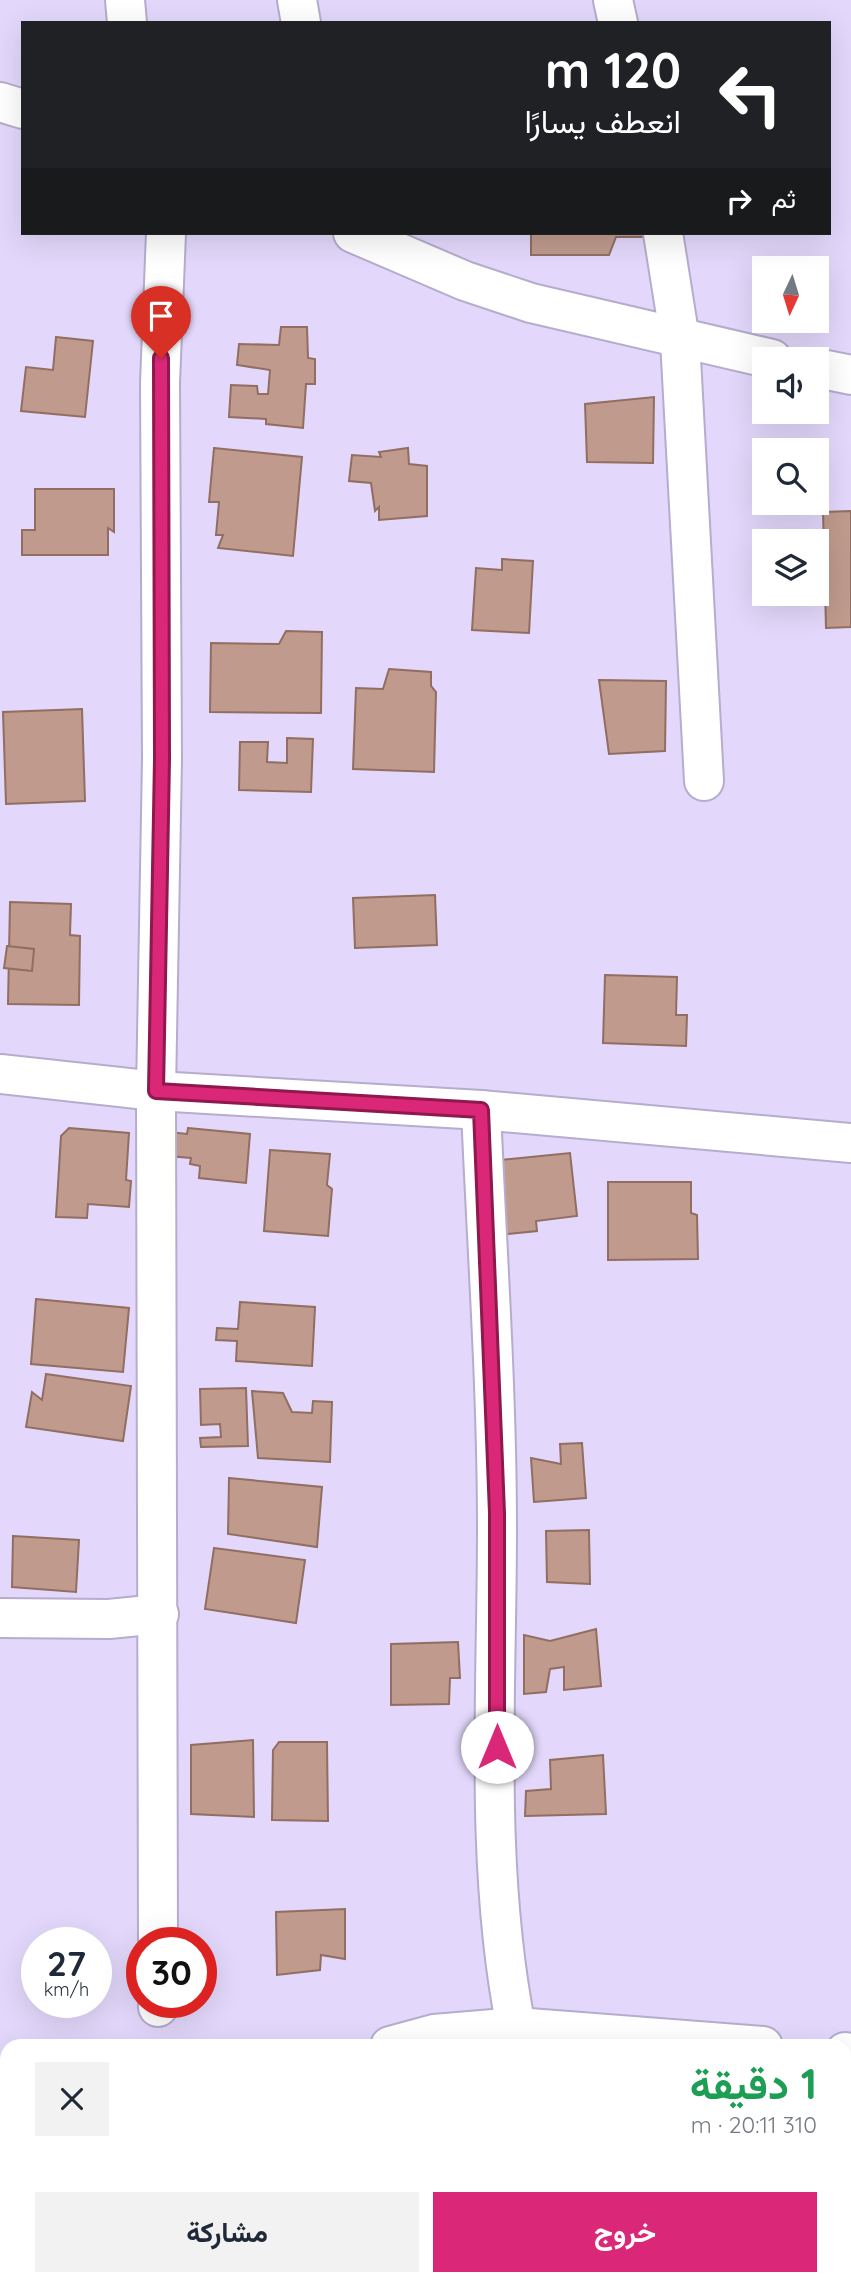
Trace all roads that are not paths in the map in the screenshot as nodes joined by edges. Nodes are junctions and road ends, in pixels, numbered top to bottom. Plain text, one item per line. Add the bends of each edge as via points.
1 (125, 0) edge
2 (297, 0) edge
3 (613, 0) edge
4 (127, 21) edge
5 (301, 21) edge
6 (618, 21) edge
7 (0, 102) edge
8 (21, 107) edge
9 (166, 235) edge
10 (358, 235) edge
11 (663, 235) edge
12 (680, 340) junction
13 (752, 355) edge
14 (829, 370) edge
15 (851, 375) edge
16 (704, 781) dead end
17 (0, 1074) edge
18 (156, 1091) junction
19 (481, 1110) junction
20 (851, 1143) edge
21 (159, 1614) junction
22 (0, 1618) edge
23 (158, 1927) edge
24 (516, 2027) junction
25 (416, 2039) edge
26 (672, 2039) edge

1 - 4 street
2 - 5 street
3 - 6 street
7 - 8 street
9 - 18 street via 160,383 162,759
10 - 12 street via 465,281 531,303
11 - 12 street
12 - 13 street
12 - 16 street
14 - 15 street
17 - 18 street
18 - 19 street
18 - 21 street
19 - 20 street
19 - 24 street via 497,1513 497,1851 503,1963
21 - 22 street via 109,1619
21 - 23 street
24 - 25 street
24 - 26 street

